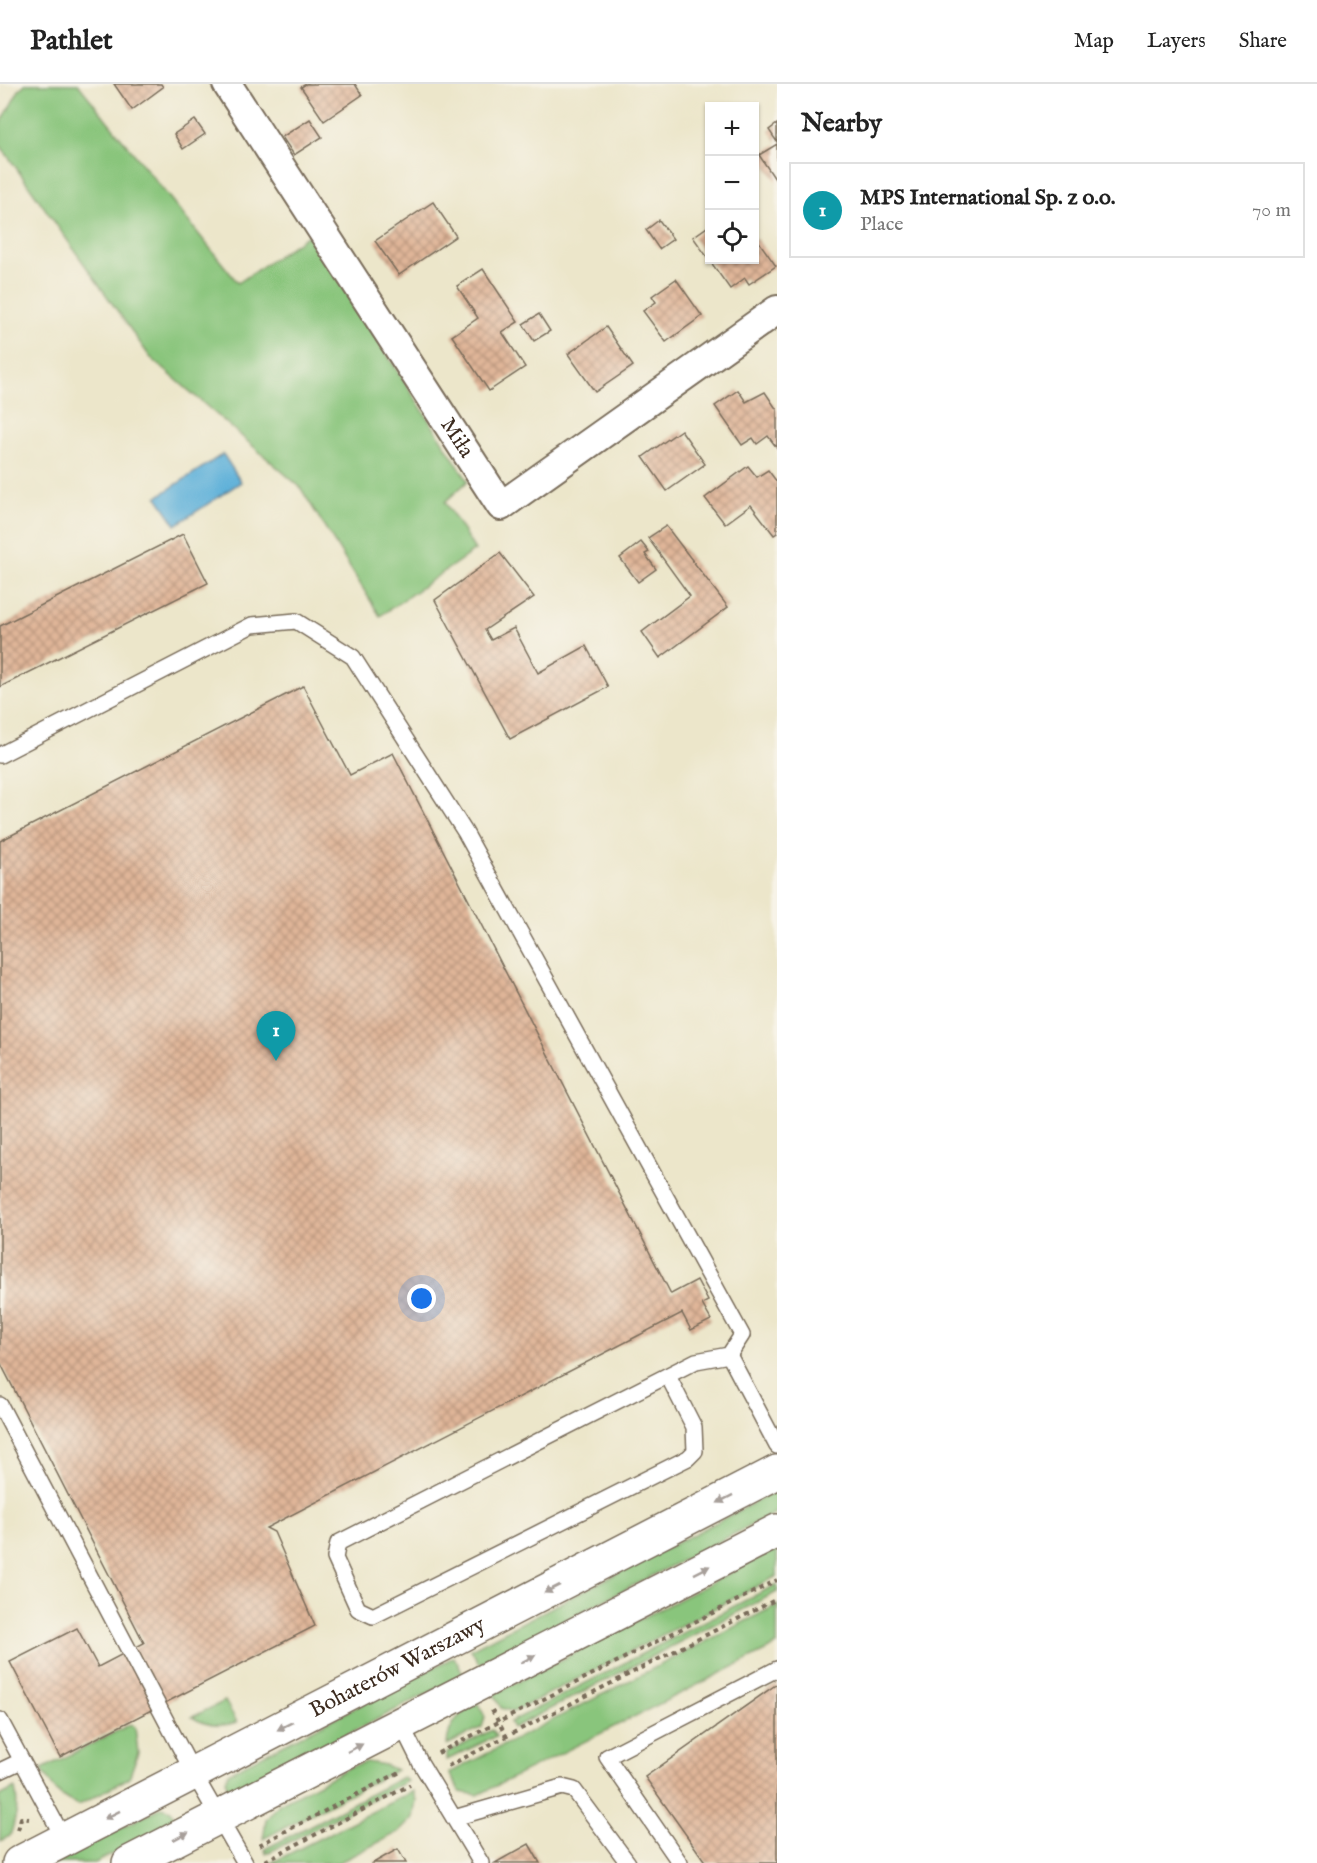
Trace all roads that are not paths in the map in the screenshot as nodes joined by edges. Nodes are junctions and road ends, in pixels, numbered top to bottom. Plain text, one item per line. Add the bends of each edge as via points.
1 (227, 84) edge
2 (777, 310) edge
3 (0, 755) edge
4 (729, 1355) junction
5 (668, 1376) junction
6 (0, 1405) edge
7 (777, 1446) edge
8 (777, 1472) edge
9 (777, 1531) edge
10 (777, 1669) edge
11 (0, 1720) edge
12 (401, 1724) junction
13 (21, 1761) junction
14 (0, 1771) edge
15 (194, 1774) junction
16 (219, 1816) junction
17 (454, 1818) junction
18 (64, 1839) junction
19 (243, 1859) edge
20 (19, 1863) edge
21 (129, 1863) edge
22 (482, 1863) edge
23 (628, 1863) edge
24 (680, 1863) edge

1 - 2 street, Miła via 501,506
3 - 4 lane via 252,626 296,621 354,657 465,832 742,1335
4 - 5 lane via 696,1361
4 - 7 lane
5 - 5 lane via 338,1543 335,1558 358,1609 373,1616 688,1458 695,1451 694,1426
6 - 15 lane
8 -> 15 street, Bohaterów Warszawy
12 -> 9 street
10 - 24 lane via 607,1756
11 - 13 lane
16 -> 12 street
12 - 17 lane
13 - 14 lane
13 - 18 lane
15 - 16 lane
15 -> 18 street, Bohaterów Warszawy
16 - 19 lane
21 -> 16 street
17 - 22 lane
17 - 23 lane via 562,1786 574,1790
18 - 20 street, Bohaterów Warszawy

